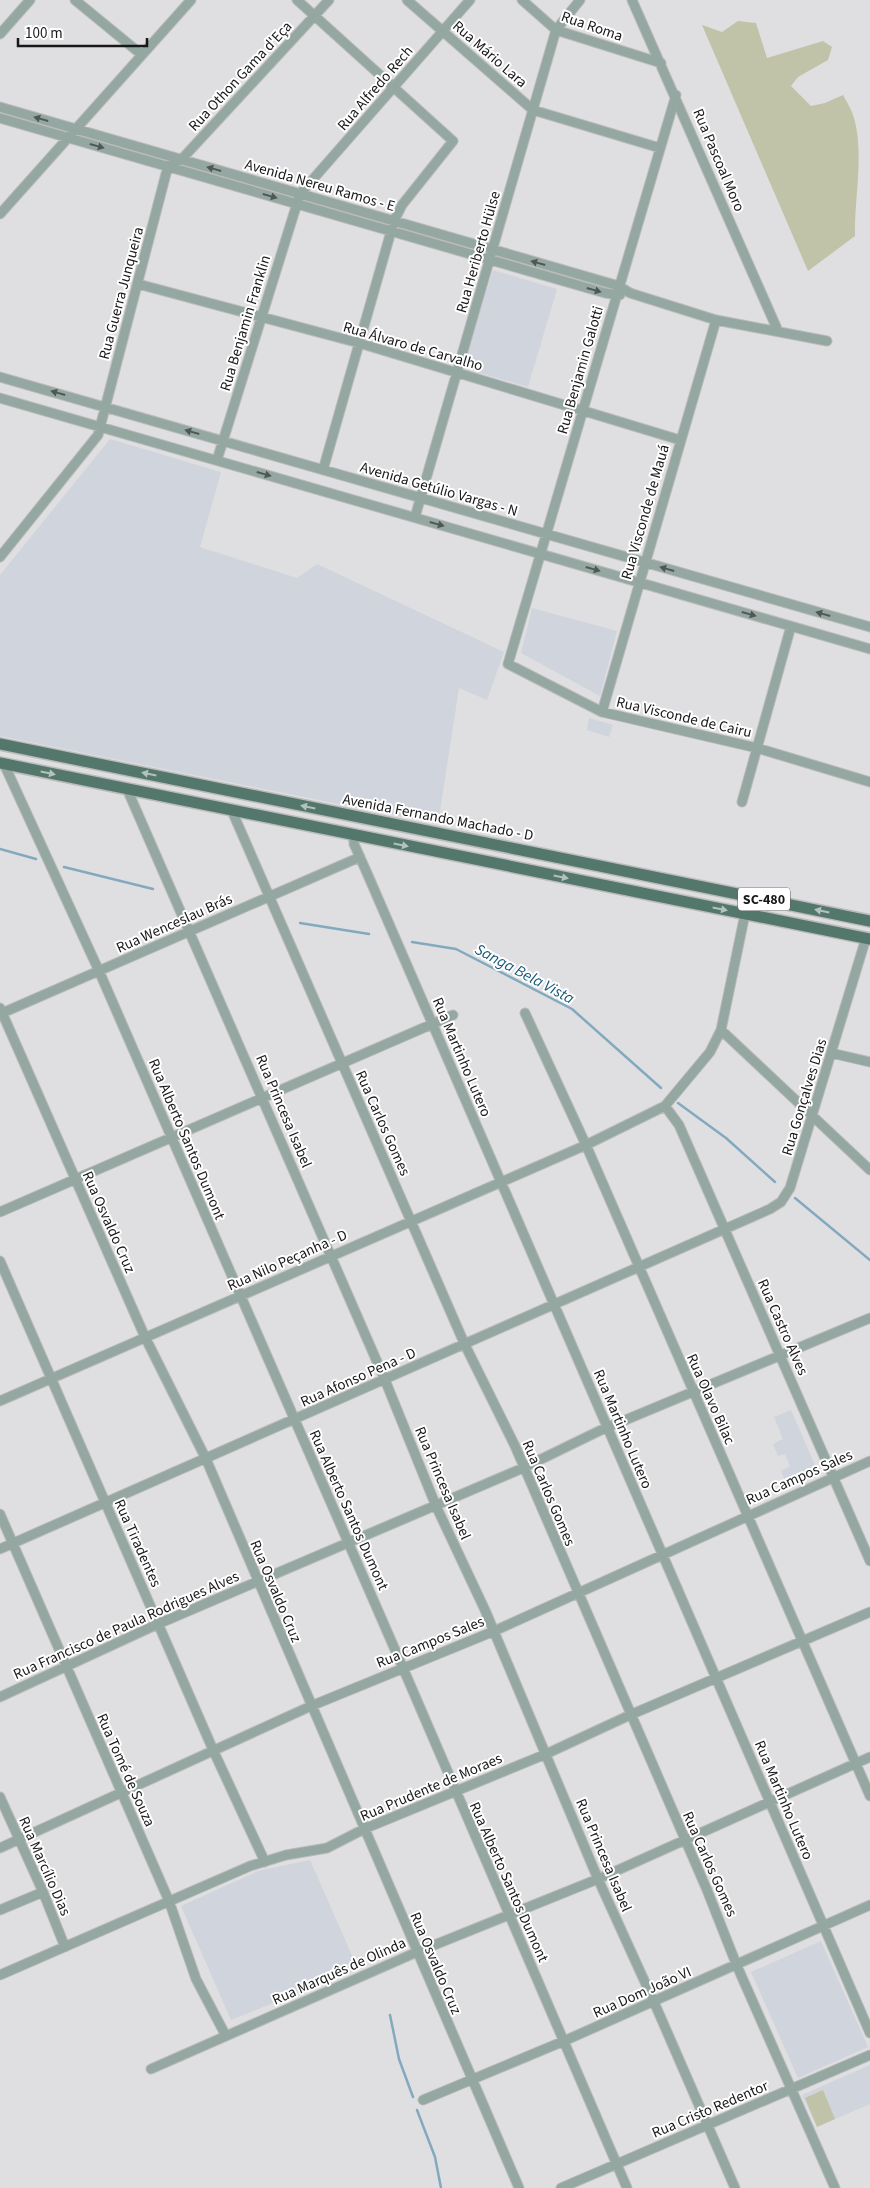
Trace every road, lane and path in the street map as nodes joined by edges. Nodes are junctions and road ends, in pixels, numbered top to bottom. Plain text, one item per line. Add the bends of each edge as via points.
1 (30, 0) edge
2 (75, 0) edge
3 (191, 0) edge
4 (297, 0) edge
5 (329, 0) edge
6 (407, 0) edge
7 (470, 0) edge
8 (522, 0) edge
9 (580, 0) edge
10 (632, 0) edge
11 (314, 16) junction
12 (556, 30) junction
13 (443, 31) junction
14 (0, 34) edge
15 (142, 54) junction
16 (661, 63) junction
17 (394, 88) junction
18 (676, 95) junction
19 (0, 107) edge
20 (533, 110) junction
21 (0, 118) edge
22 (74, 129) junction
23 (67, 137) junction
24 (129, 144) junction
25 (660, 148) junction
26 (126, 154) junction
27 (181, 160) junction
28 (168, 166) junction
29 (300, 194) junction
30 (297, 204) junction
31 (0, 214) edge
32 (394, 221) junction
33 (391, 231) junction
34 (443, 235) junction
35 (440, 245) junction
36 (493, 250) junction
37 (490, 260) junction
38 (556, 268) junction
39 (553, 278) junction
40 (138, 284) junction
41 (618, 286) junction
42 (630, 294) junction
43 (616, 296) junction
44 (261, 318) junction
45 (716, 320) junction
46 (778, 331) junction
47 (827, 341) dead end
48 (359, 344) junction
49 (457, 372) junction
50 (1, 378) edge
51 (0, 398) edge
52 (105, 407) junction
53 (583, 409) junction
54 (100, 427) junction
55 (680, 440) junction
56 (222, 441) junction
57 (217, 460) junction
58 (323, 470) junction
59 (420, 498) junction
60 (415, 517) junction
61 (546, 534) junction
62 (541, 554) junction
63 (0, 556) edge
64 (645, 562) junction
65 (639, 582) junction
66 (791, 626) junction
67 (870, 627) edge
68 (870, 648) edge
69 (512, 654) joint
70 (602, 712) junction
71 (0, 744) edge
72 (757, 748) junction
73 (2, 763) edge
74 (870, 782) edge
75 (210, 787) junction
76 (127, 789) junction
77 (172, 797) junction
78 (742, 802) dead end
79 (232, 810) junction
80 (356, 817) junction
81 (354, 835) junction
82 (485, 842) junction
83 (360, 857) junction
84 (480, 860) junction
85 (270, 896) junction
86 (749, 896) junction
87 (745, 914) junction
88 (870, 921) edge
89 (190, 931) junction
90 (868, 938) edge
91 (99, 971) junction
92 (1, 1012) edge
93 (525, 1013) dead end
94 (453, 1015) dead end
95 (432, 1024) junction
96 (722, 1030) junction
97 (831, 1053) junction
98 (870, 1062) edge
99 (342, 1063) junction
100 (263, 1098) junction
101 (665, 1106) junction
102 (813, 1116) junction
103 (171, 1138) junction
104 (586, 1146) junction
105 (870, 1170) edge
106 (75, 1180) junction
107 (501, 1182) junction
108 (0, 1212) edge
109 (411, 1221) junction
110 (726, 1231) junction
111 (331, 1256) junction
112 (0, 1261) edge
113 (640, 1269) junction
114 (240, 1296) junction
115 (555, 1306) junction
116 (870, 1319) edge
117 (145, 1337) junction
118 (465, 1345) junction
119 (781, 1356) junction
120 (51, 1378) junction
121 (385, 1380) junction
122 (693, 1394) junction
123 (0, 1401) edge
124 (294, 1420) junction
125 (608, 1428) junction
126 (206, 1460) junction
127 (870, 1461) edge
128 (522, 1468) junction
129 (833, 1477) junction
130 (105, 1503) junction
131 (436, 1506) junction
132 (0, 1514) edge
133 (747, 1516) junction
134 (348, 1542) junction
135 (13, 1544) junction
136 (0, 1549) edge
137 (662, 1553) junction
138 (870, 1562) edge
139 (257, 1581) junction
140 (578, 1594) junction
141 (870, 1612) edge
142 (158, 1624) junction
143 (492, 1632) junction
144 (803, 1642) junction
145 (66, 1668) junction
146 (403, 1668) junction
147 (717, 1679) junction
148 (0, 1697) edge
149 (311, 1706) junction
150 (630, 1715) junction
151 (214, 1752) junction
152 (546, 1754) junction
153 (870, 1757) edge
154 (856, 1763) junction
155 (455, 1792) junction
156 (122, 1793) junction
157 (870, 1796) edge
158 (0, 1798) edge
159 (769, 1801) junction
160 (364, 1829) junction
161 (19, 1840) junction
162 (684, 1840) junction
163 (0, 1848) edge
164 (265, 1862) junction
165 (598, 1879) junction
166 (43, 1892) junction
167 (169, 1901) junction
168 (870, 1905) edge
169 (0, 1910) edge
170 (508, 1914) junction
171 (824, 1926) junction
172 (65, 1947) junction
173 (417, 1952) junction
174 (737, 1966) junction
175 (0, 1975) edge
176 (654, 2002) junction
177 (870, 2033) edge
178 (226, 2036) junction
179 (564, 2041) junction
180 (870, 2055) edge
181 (151, 2069) dead end
182 (471, 2079) junction
183 (792, 2088) junction
184 (422, 2100) dead end
185 (707, 2125) junction
186 (616, 2164) junction
187 (519, 2188) edge
188 (561, 2188) edge
189 (627, 2188) edge
190 (735, 2188) edge
191 (835, 2188) edge

1 - 14 street
2 - 15 street
3 - 15 street
4 - 11 street
5 - 11 street, Rua Othon Gama d'Eça
6 - 13 street, Rua Mário Lara
7 - 13 street, Rua Alfredo Rech
8 - 12 street, Rua Roma
9 - 12 street, Rua Heriberto Hülse
10 - 16 street, Rua Pascoal Moro
11 - 17 street
11 - 27 street, Rua Othon Gama d'Eça
12 - 16 street, Rua Roma
12 - 20 street, Rua Heriberto Hülse
13 - 17 street, Rua Alfredo Rech
13 - 20 street, Rua Mário Lara
15 - 22 street
16 - 18 street, Rua Pascoal Moro
17 - 29 street, Rua Alfredo Rech
17 - 32 street via 452,140 402,205
18 - 25 street, Rua Benjamin Galotti
18 - 46 street, Rua Pascoal Moro
22 -> 19 street, Avenida Nereu Ramos - E
20 - 25 street
20 - 36 street, Rua Heriberto Hülse
21 - 23 street, Avenida Nereu Ramos - E
22 - 23 street
22 - 24 street, Avenida Nereu Ramos - E
23 -> 26 street, Avenida Nereu Ramos - E
23 - 31 street
24 - 26 street
24 - 27 street, Avenida Nereu Ramos - E
25 - 41 street, Rua Benjamin Galotti
26 - 28 street, Avenida Nereu Ramos - E
27 - 28 street, Rua Othon Gama d'Eça
29 -> 27 street, Avenida Nereu Ramos - E
28 -> 30 street, Avenida Nereu Ramos - E
28 - 40 street, Rua Guerra Junqueira
29 - 30 street, Rua Benjamin Franklin
29 - 32 street, Avenida Nereu Ramos - E
30 - 33 street, Avenida Nereu Ramos - E
30 - 44 street, Rua Benjamin Franklin
32 - 33 street
32 - 34 street, Avenida Nereu Ramos - E
33 - 35 street, Avenida Nereu Ramos - E
33 - 48 street
34 - 35 street
34 - 36 street, Avenida Nereu Ramos - E
35 - 37 street, Avenida Nereu Ramos - E
36 - 37 street, Rua Heriberto Hülse
38 -> 36 street, Avenida Nereu Ramos - E
37 - 39 street, Avenida Nereu Ramos - E
37 - 49 street, Rua Heriberto Hülse
38 - 39 street
38 - 41 street, Avenida Nereu Ramos - E
39 -> 43 street, Avenida Nereu Ramos - E
40 - 44 street, Rua Álvaro de Carvalho
40 - 52 street, Rua Guerra Junqueira
41 - 42 street, Avenida Nereu Ramos - E
41 - 43 street, Rua Benjamin Galotti
42 - 43 street, Avenida Nereu Ramos - E
42 - 45 street, Avenida Nereu Ramos - E
43 - 53 street, Rua Benjamin Galotti
44 - 48 street, Rua Álvaro de Carvalho
44 - 56 street, Rua Benjamin Franklin
45 - 46 street, Avenida Nereu Ramos - E
45 - 55 street, Rua Visconde de Mauá
46 - 47 street, Avenida Nereu Ramos - E
48 - 49 street, Rua Álvaro de Carvalho
48 - 58 street
49 - 53 street, Rua Álvaro de Carvalho
49 - 59 street, Rua Heriberto Hülse
52 -> 50 street, Avenida Getúlio Vargas - N
51 - 54 street
52 - 54 street, Rua Guerra Junqueira
56 -> 52 street, Avenida Getúlio Vargas - N
53 - 55 street, Rua Álvaro de Carvalho
53 - 61 street, Rua Benjamin Galotti
54 - 57 street
54 - 63 street, Rua Guerra Junqueira via 98,435
55 - 64 street, Rua Visconde de Mauá
56 - 57 street, Rua Benjamin Franklin
56 - 58 street, Avenida Getúlio Vargas - N
57 -> 60 street
58 - 59 street, Avenida Getúlio Vargas - N
59 - 60 street, Rua Heriberto Hülse
59 - 61 street, Avenida Getúlio Vargas - N
60 -> 62 street
61 - 62 street, Rua Benjamin Galotti
61 - 64 street, Avenida Getúlio Vargas - N
62 -> 65 street
62 - 69 street, Rua Benjamin Galotti
64 - 65 street, Rua Visconde de Mauá
67 -> 64 street, Avenida Getúlio Vargas - N
65 -> 66 street
65 - 70 street, Rua Visconde de Mauá
66 - 68 street
66 - 72 street
69 - 70 street, Rua Visconde de Cairu via 508,664
70 - 72 street, Rua Visconde de Cairu
75 -> 71 main road, Avenida Fernando Machado - D
72 - 74 street, Rua Visconde de Cairu
72 - 78 street
73 -> 76 main road
73 - 91 street, Rua Alberto Santos Dumont
75 - 77 main road via 204,796
80 -> 75 main road, Avenida Fernando Machado - D
76 - 77 main road
76 - 89 street, Rua Princesa Isabel
77 - 79 main road
79 - 81 main road
79 - 85 street, Rua Carlos Gomes
80 - 81 main road
80 - 82 main road, Avenida Fernando Machado - D
81 - 83 street, Rua Martinho Lutero
81 -> 84 main road
82 - 84 main road
82 - 86 main road, Avenida Fernando Machado - D / SC-480
83 - 85 street, Rua Wenceslau Brás
83 - 95 street, Rua Martinho Lutero
84 -> 87 main road
85 - 89 street, Rua Wenceslau Brás
85 - 99 street, Rua Carlos Gomes
86 - 87 main road
88 -> 86 main road, Avenida Fernando Machado - D / SC-480
87 - 90 main road
87 - 96 street
89 - 91 street, Rua Wenceslau Brás
89 - 100 street, Rua Princesa Isabel
90 - 97 street, Rua Gonçalves Dias
91 - 92 street, Rua Wenceslau Brás
91 - 103 street, Rua Alberto Santos Dumont
92 - 106 street, Rua Osvaldo Cruz
93 - 104 street, Rua Olavo Bilac
94 - 95 street
95 - 99 street
95 - 107 street, Rua Martinho Lutero
96 - 101 street via 710,1052
96 - 102 street
97 - 98 street
97 - 102 street, Rua Gonçalves Dias
99 - 100 street
99 - 109 street, Rua Carlos Gomes
100 - 103 street
100 - 111 street, Rua Princesa Isabel
101 - 104 street, Rua Nilo Peçanha - D
101 - 110 street, Rua Castro Alves via 679,1125
102 - 105 street
102 - 110 street, Rua Gonçalves Dias via 790,1188 780,1202
103 - 106 street
103 - 114 street, Rua Alberto Santos Dumont
104 - 107 street, Rua Nilo Peçanha - D
104 - 113 street, Rua Olavo Bilac
106 - 108 street
106 - 117 street, Rua Osvaldo Cruz
107 - 109 street, Rua Nilo Peçanha - D
107 - 115 street, Rua Martinho Lutero
109 - 111 street, Rua Nilo Peçanha - D
109 - 118 street, Rua Carlos Gomes
110 - 113 street, Rua Afonso Pena - D
110 - 119 street, Rua Castro Alves
111 - 114 street, Rua Nilo Peçanha - D
111 - 121 street, Rua Princesa Isabel
112 - 120 street, Rua Tiradentes
113 - 115 street, Rua Afonso Pena - D
113 - 122 street, Rua Olavo Bilac
114 - 117 street, Rua Nilo Peçanha - D
114 - 124 street, Rua Alberto Santos Dumont
115 - 118 street, Rua Afonso Pena - D
115 - 125 street, Rua Martinho Lutero
116 - 119 street, Rua Francisco de Paula Rodrigues Alves
117 - 120 street, Rua Nilo Peçanha - D
117 - 126 street, Rua Osvaldo Cruz
118 - 121 street, Rua Afonso Pena - D
118 - 128 street, Rua Carlos Gomes via 515,1446
119 - 122 street, Rua Francisco de Paula Rodrigues Alves
119 - 129 street, Rua Castro Alves
120 - 123 street, Rua Nilo Peçanha - D
120 - 130 street, Rua Tiradentes
121 - 124 street, Rua Afonso Pena - D
121 - 131 street, Rua Princesa Isabel
122 - 125 street, Rua Francisco de Paula Rodrigues Alves
122 - 133 street, Rua Olavo Bilac
124 - 126 street, Rua Afonso Pena - D
124 - 134 street, Rua Alberto Santos Dumont
125 - 128 street, Rua Francisco de Paula Rodrigues Alves
125 - 137 street, Rua Martinho Lutero
126 - 130 street, Rua Afonso Pena - D
126 - 139 street, Rua Osvaldo Cruz
127 - 129 street, Rua Campos Sales
128 - 131 street, Rua Francisco de Paula Rodrigues Alves
128 - 140 street, Rua Carlos Gomes
129 - 133 street, Rua Campos Sales
129 - 138 street, Rua Castro Alves
130 - 135 street, Rua Afonso Pena - D
130 - 142 street, Rua Tiradentes
131 - 134 street, Rua Francisco de Paula Rodrigues Alves
131 - 143 street, Rua Princesa Isabel
132 - 135 street, Rua Tomé de Souza
133 - 137 street, Rua Campos Sales
133 - 144 street, Rua Olavo Bilac
134 - 139 street, Rua Francisco de Paula Rodrigues Alves
134 - 146 street, Rua Alberto Santos Dumont
135 - 136 street, Rua Afonso Pena - D
135 - 145 street, Rua Tomé de Souza
137 - 140 street, Rua Campos Sales
137 - 147 street, Rua Martinho Lutero
139 - 142 street, Rua Francisco de Paula Rodrigues Alves
139 - 149 street, Rua Osvaldo Cruz
140 - 143 street, Rua Campos Sales
140 - 150 street, Rua Carlos Gomes
141 - 144 street, Rua Prudente de Moraes
142 - 145 street, Rua Francisco de Paula Rodrigues Alves
142 - 151 street, Rua Tiradentes
143 - 146 street, Rua Campos Sales
143 - 152 street, Rua Princesa Isabel
144 - 147 street, Rua Prudente de Moraes
144 - 154 street, Rua Olavo Bilac
145 - 148 street, Rua Francisco de Paula Rodrigues Alves
145 - 156 street, Rua Tomé de Souza
146 - 149 street, Rua Campos Sales
146 - 155 street, Rua Alberto Santos Dumont
147 - 150 street, Rua Prudente de Moraes
147 - 159 street, Rua Martinho Lutero
149 - 151 street, Rua Campos Sales
149 - 160 street, Rua Osvaldo Cruz
150 - 152 street, Rua Prudente de Moraes
150 - 162 street, Rua Carlos Gomes
151 - 156 street, Rua Campos Sales
151 - 164 street, Rua Tiradentes
152 - 155 street, Rua Prudente de Moraes
152 - 165 street, Rua Princesa Isabel
153 - 154 street, Rua Marquês de Olinda
154 - 157 street, Rua Olavo Bilac
154 - 159 street, Rua Marquês de Olinda
155 - 160 street, Rua Prudente de Moraes
155 - 170 street, Rua Alberto Santos Dumont
156 - 161 street, Rua Campos Sales
156 - 167 street, Rua Tomé de Souza
158 - 161 street, Rua Marcílio Dias
159 - 162 street, Rua Marquês de Olinda
159 - 171 street, Rua Martinho Lutero
160 - 164 street, Rua Prudente de Moraes via 319,1851 286,1855
160 - 173 street, Rua Osvaldo Cruz
161 - 163 street, Rua Campos Sales
161 - 166 street, Rua Marcílio Dias
162 - 165 street, Rua Marquês de Olinda
162 - 174 street, Rua Carlos Gomes
164 - 167 street, Rua Prudente de Moraes
165 - 170 street, Rua Marquês de Olinda
165 - 176 street, Rua Princesa Isabel
166 - 169 street
166 - 172 street, Rua Marcílio Dias
167 - 172 street, Rua Prudente de Moraes
167 - 178 street, Rua Tomé de Souza via 196,1979
168 - 171 street, Rua Dom João VI
170 - 173 street, Rua Marquês de Olinda
170 - 179 street, Rua Alberto Santos Dumont
171 - 174 street, Rua Dom João VI
171 - 177 street, Rua Martinho Lutero
172 - 175 street, Rua Prudente de Moraes
173 - 178 street, Rua Marquês de Olinda
173 - 182 street, Rua Osvaldo Cruz
174 - 176 street, Rua Dom João VI
174 - 183 street, Rua Carlos Gomes
176 - 179 street, Rua Dom João VI
176 - 185 street, Rua Princesa Isabel
178 - 181 street, Rua Marquês de Olinda
179 - 182 street, Rua Dom João VI
179 - 186 street, Rua Alberto Santos Dumont
180 - 183 street, Rua Cristo Redentor
182 - 184 street, Rua Dom João VI
182 - 187 street, Rua Osvaldo Cruz
183 - 185 street, Rua Cristo Redentor
183 - 191 street, Rua Carlos Gomes
185 - 186 street, Rua Cristo Redentor
185 - 190 street, Rua Princesa Isabel
186 - 188 street, Rua Cristo Redentor
186 - 189 street, Rua Alberto Santos Dumont

